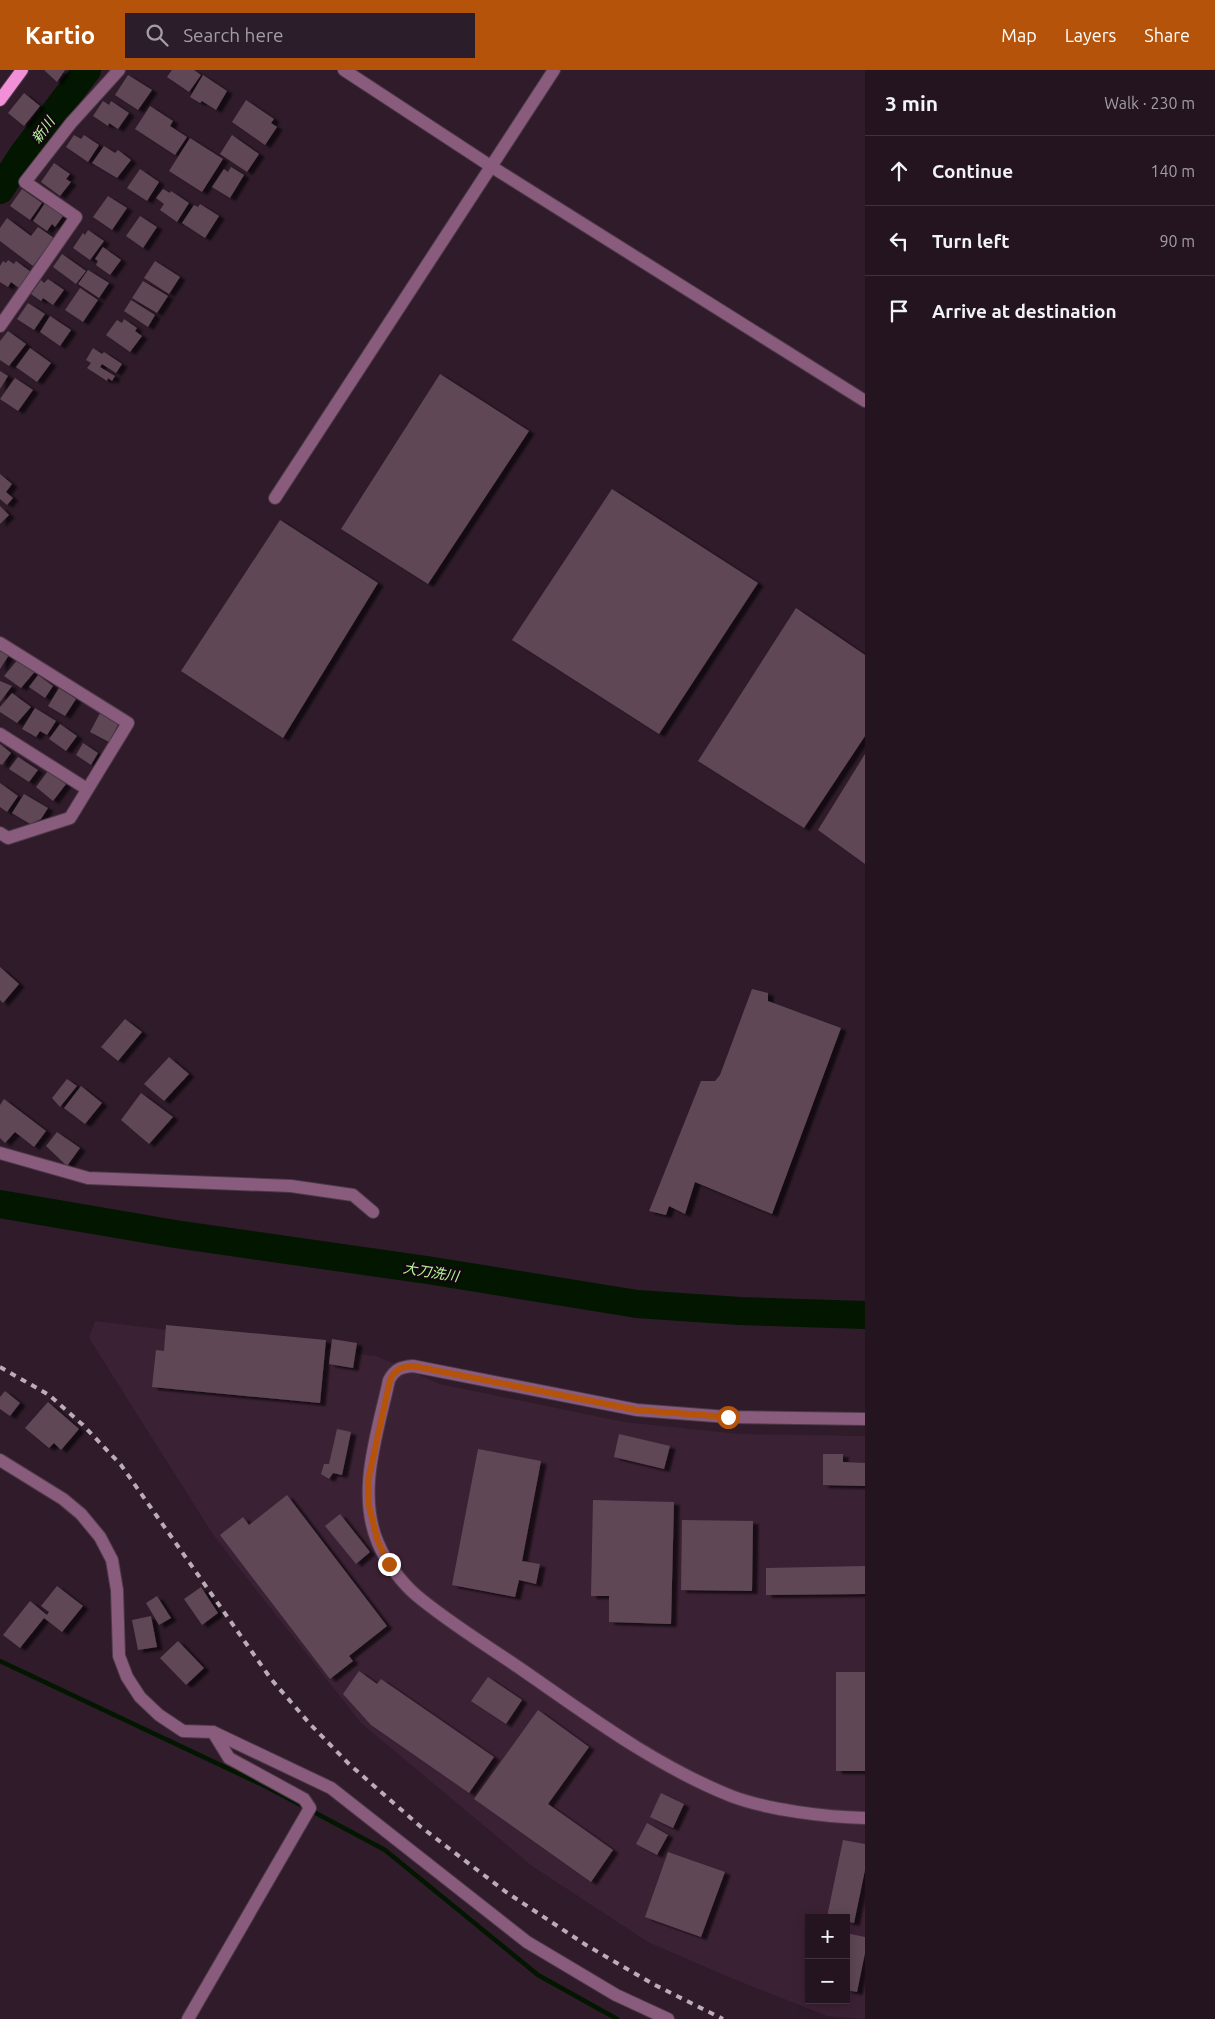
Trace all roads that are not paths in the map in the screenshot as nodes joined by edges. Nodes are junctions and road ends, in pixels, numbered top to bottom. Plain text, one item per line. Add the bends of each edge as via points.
1 (22, 70) edge
2 (119, 70) edge
3 (344, 70) edge
4 (554, 70) edge
5 (0, 100) edge
6 (492, 167) junction
7 (0, 326) edge
8 (865, 401) edge
9 (275, 498) dead end
10 (0, 642) edge
11 (0, 734) edge
12 (87, 789) junction
13 (0, 833) edge
14 (0, 1153) edge
15 (373, 1212) dead end
16 (865, 1419) edge
17 (0, 1460) edge
18 (213, 1732) junction
19 (865, 1818) edge
20 (188, 2019) edge
21 (668, 2019) edge

1 - 5 main road
2 - 7 street via 71,123 25,182 76,217
3 - 6 street
4 - 6 street
6 - 8 street
6 - 9 street
10 - 12 street via 128,723
11 - 12 street
12 - 13 street via 70,818 8,838
14 - 15 street via 88,1178 291,1186 353,1195
16 - 19 street via 728,1417 637,1410 403,1366 394,1372 390,1380 368,1481 369,1506 378,1542 389,1564 415,1594 594,1719 688,1778 733,1797 782,1809
17 - 18 street via 63,1499 100,1537 112,1560 120,1656 127,1677 140,1697 183,1731
18 - 20 street via 229,1758 304,1799 310,1808
18 - 21 street via 331,1788 527,1942 616,1995

